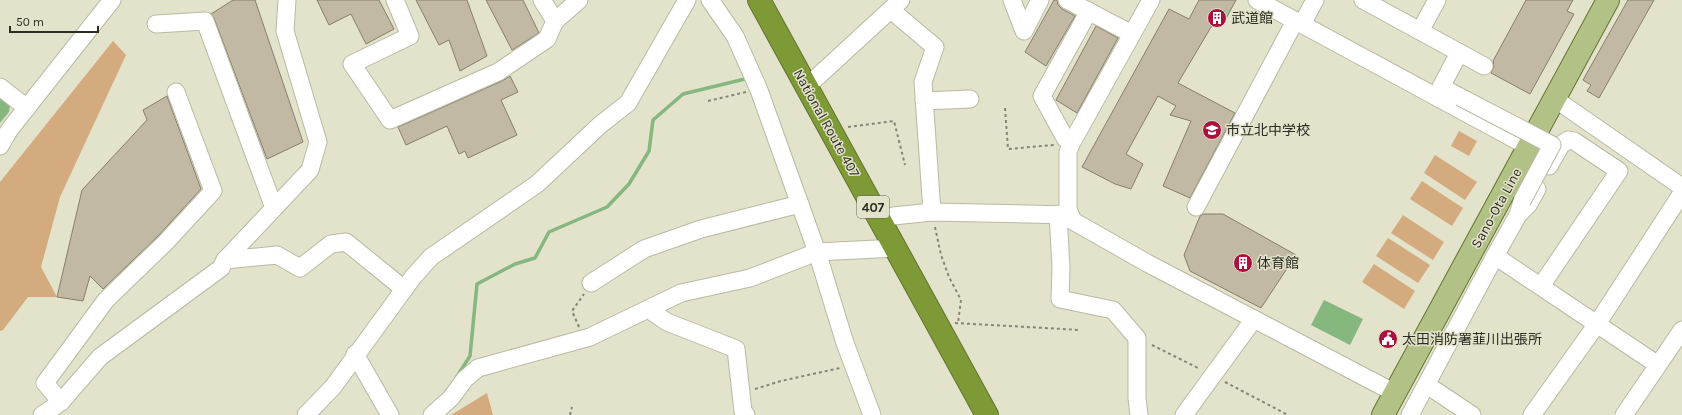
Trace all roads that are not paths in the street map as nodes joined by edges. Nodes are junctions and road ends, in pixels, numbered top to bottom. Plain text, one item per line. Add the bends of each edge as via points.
1 (112, 0) edge
2 (287, 0) edge
3 (395, 0) edge
4 (542, 0) edge
5 (579, 0) edge
6 (687, 0) edge
7 (710, 0) edge
8 (759, 0) edge
9 (1012, 0) edge
10 (1040, 0) edge
11 (1067, 0) edge
12 (1151, 0) edge
13 (1257, 0) edge
14 (1315, 0) edge
15 (1363, 0) edge
16 (1437, 0) edge
17 (1608, 0) edge
18 (896, 5) edge
19 (1088, 12) junction
20 (555, 20) junction
21 (1298, 23) junction
22 (156, 24) dead end
23 (1420, 31) junction
24 (1132, 34) junction
25 (1459, 53) junction
26 (1484, 66) dead end
27 (806, 85) junction
28 (0, 87) edge
29 (176, 92) dead end
30 (970, 99) dead end
31 (1555, 99) junction
32 (924, 101) junction
33 (27, 108) junction
34 (1071, 144) junction
35 (0, 146) edge
36 (1529, 147) junction
37 (1682, 187) edge
38 (1682, 192) edge
39 (800, 204) junction
40 (1196, 207) dead end
41 (274, 208) junction
42 (1520, 208) junction
43 (932, 212) junction
44 (1064, 215) junction
45 (882, 223) junction
46 (896, 248) junction
47 (817, 252) junction
48 (1494, 256) junction
49 (225, 260) junction
50 (591, 283) road end
51 (1541, 286) junction
52 (404, 289) junction
53 (648, 309) junction
54 (1254, 319) junction
55 (1597, 324) junction
56 (1682, 330) edge
57 (355, 354) junction
58 (1658, 365) junction
59 (1426, 385) junction
60 (1395, 393) junction
61 (61, 402) junction
62 (42, 415) edge
63 (306, 415) edge
64 (390, 415) edge
65 (432, 415) edge
66 (746, 415) edge
67 (872, 415) edge
68 (987, 415) edge
69 (1139, 415) edge
70 (1184, 415) edge
71 (1383, 415) edge
72 (1410, 415) edge
73 (1472, 415) edge
74 (1532, 415) edge
75 (1624, 415) edge

1 - 33 street
2 - 41 street via 285,31 318,142 310,170
3 - 20 street via 410,36 352,64 390,120 512,64 547,40
4 - 20 street
5 - 20 street
6 - 52 street via 628,103 600,125 537,184 431,257
7 - 39 street via 736,36 759,90
8 - 27 highway, National Route 407 / 407
9 - 10 street via 1024,31
11 - 19 street
12 - 24 street
13 - 21 street
14 - 21 street
15 - 23 street
16 - 23 street
17 - 31 main road, Sano-Ota Line
18 - 27 street
18 - 32 street via 935,46 923,82
19 - 24 street
19 - 34 street via 1042,96 1065,138
21 - 36 street
21 - 40 street
22 - 41 street via 205,21
23 - 25 street
24 - 34 street
25 - 26 street
25 - 42 street, bridge via 1441,87 1552,145
27 - 45 highway, National Route 407 / 407
28 - 33 street
29 - 61 street via 213,190 166,242 106,300 45,383
30 - 32 street
31 - 36 main road, Sano-Ota Line
31 - 37 street
32 - 43 street
33 - 35 street
34 - 44 street via 1068,152 1068,209
36 - 60 main road, Sano-Ota Line
38 - 55 street
39 - 47 street
39 - 50 street via 701,229 644,250
41 - 49 street
42 - 48 street
42 - 51 street via 1528,205 1561,145 1568,140 1574,141 1619,171
43 - 44 street
43 - 45 street via 893,216
44 - 54 street via 1147,263
44 - 69 street via 1060,299 1113,310 1137,338
45 - 46 highway, National Route 407 / 407
46 - 47 street
46 - 68 highway, National Route 407 / 407
47 - 53 street via 750,278 681,293
47 - 67 street via 853,365
48 - 51 street
48 - 59 street
49 - 52 street via 277,255 300,268 331,244 346,242
49 - 61 street via 221,268 100,357
51 - 55 street
52 - 57 street
53 - 65 street via 584,339 478,368
53 - 66 street via 667,322 736,350
54 - 60 street
54 - 70 street
55 - 58 street
55 - 74 street
56 - 58 street
57 - 63 street via 333,387
57 - 64 street
58 - 75 street
59 - 72 street
59 - 73 street
60 - 71 main road, Sano-Ota Line
61 - 62 street

